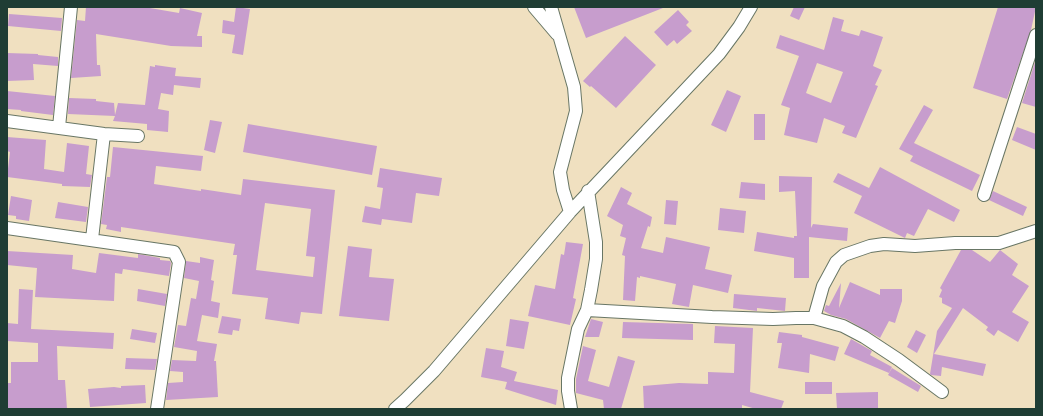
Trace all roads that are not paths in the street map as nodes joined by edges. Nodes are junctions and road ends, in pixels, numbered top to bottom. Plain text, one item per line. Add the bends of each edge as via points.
1 (71, 7) edge
2 (534, 7) edge
3 (551, 7) edge
4 (751, 7) edge
5 (1036, 35) edge
6 (561, 38) junction
7 (7, 121) edge
8 (60, 127) junction
9 (104, 134) junction
10 (138, 136) dead end
11 (588, 192) junction
12 (984, 195) dead end
13 (570, 212) junction
14 (7, 228) edge
15 (1036, 231) edge
16 (92, 239) junction
17 (587, 310) junction
18 (814, 318) junction
19 (942, 392) dead end
20 (157, 409) edge
21 (395, 409) edge
22 (571, 409) edge

1 - 8 street
2 - 6 street
3 - 6 street
4 - 11 street via 719,54
5 - 12 street
6 - 13 street via 574,87 576,111 560,172
7 - 8 street
8 - 9 street
9 - 10 street
9 - 16 street
11 - 13 street
11 - 17 street via 596,242 596,259
13 - 21 street via 434,371
14 - 16 street
15 - 18 street via 999,243 915,246 884,244 844,255 836,262 823,286
16 - 20 street via 174,252 179,262
17 - 18 street via 712,317
17 - 22 street via 578,329 568,378
18 - 19 street via 843,326 864,337

